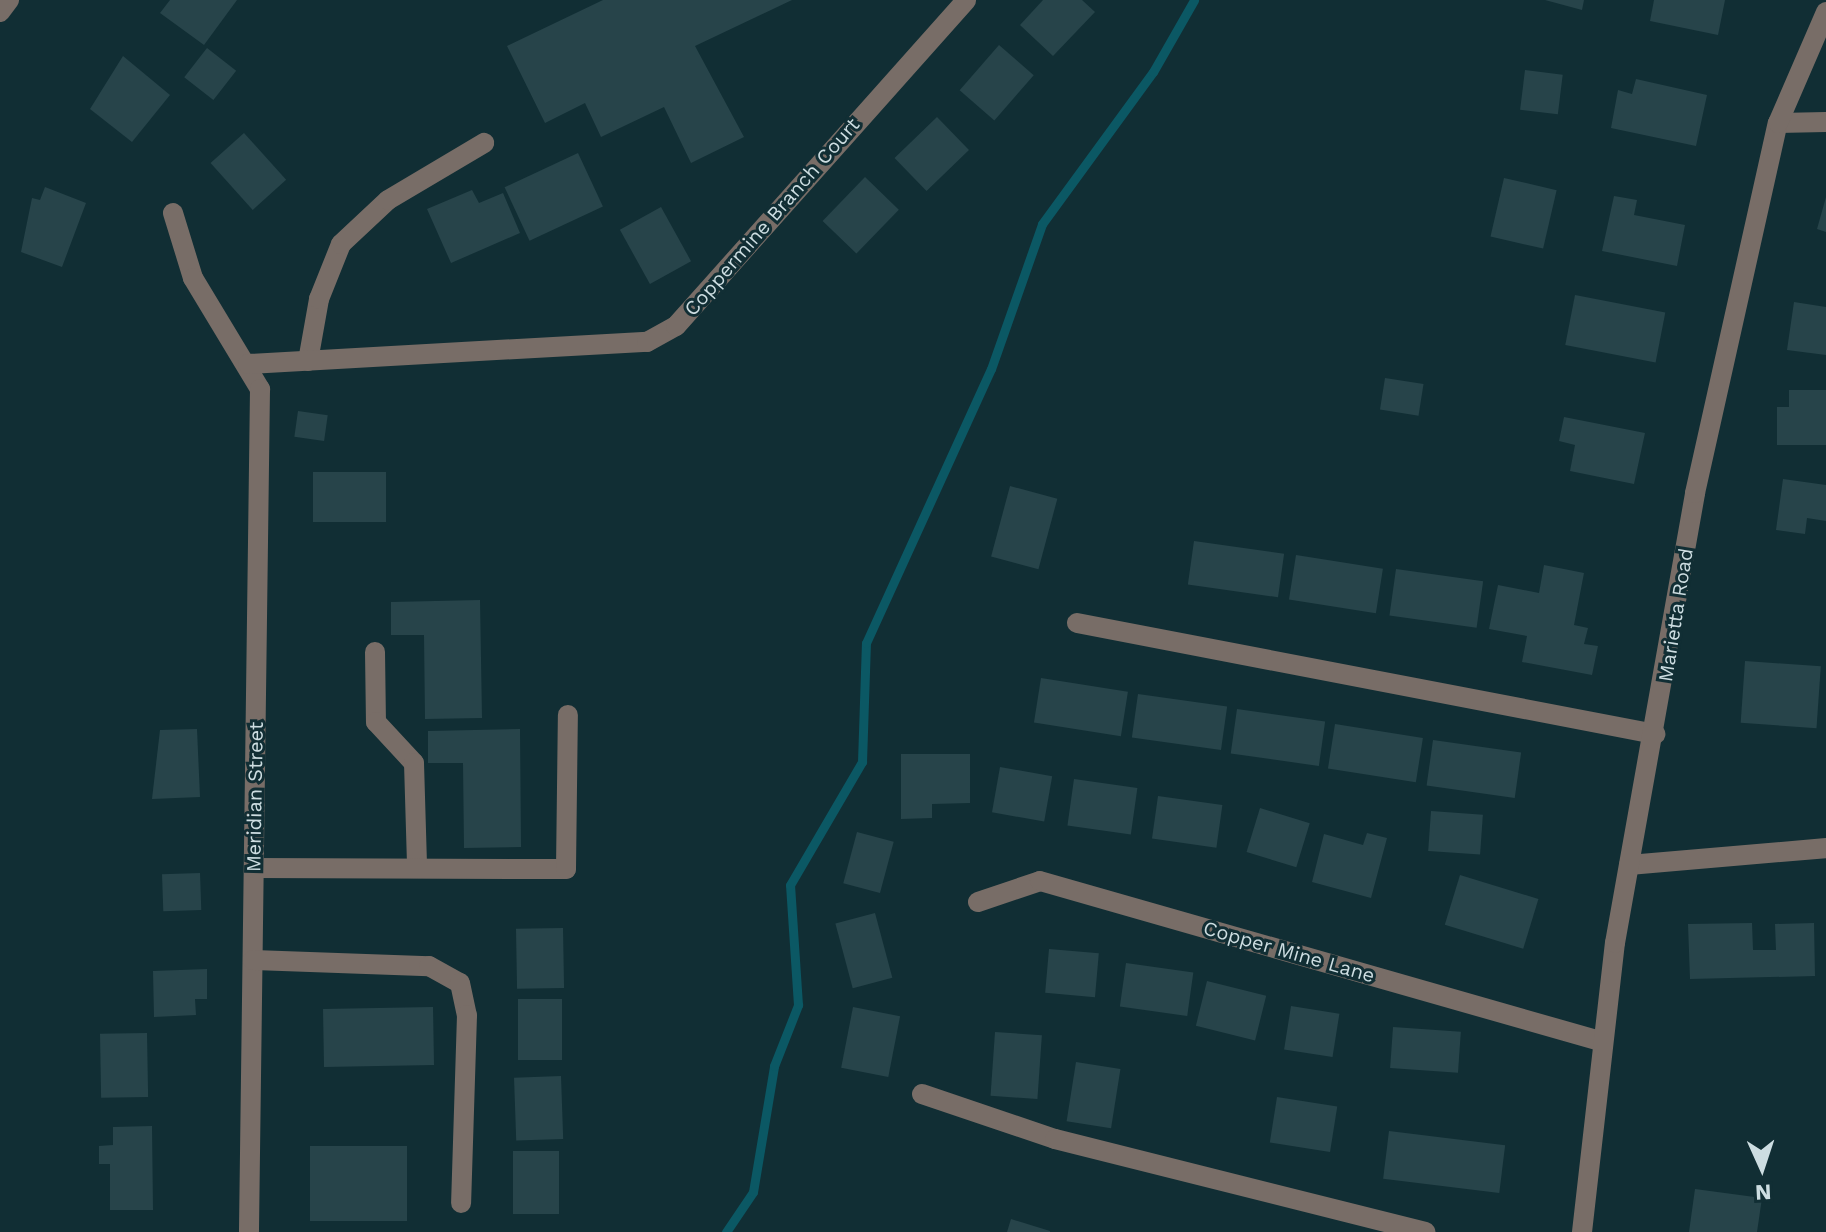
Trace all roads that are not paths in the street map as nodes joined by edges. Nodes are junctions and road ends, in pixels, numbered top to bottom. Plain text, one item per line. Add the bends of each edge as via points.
1 (9, 0) edge
2 (966, 0) edge
3 (0, 12) edge
4 (1826, 12) edge
5 (1826, 122) edge
6 (1778, 123) junction
7 (484, 143) dead end
8 (173, 213) dead end
9 (308, 361) junction
10 (248, 364) junction
11 (1077, 623) dead end
12 (375, 652) dead end
13 (568, 715) dead end
14 (1655, 734) junction
15 (1826, 848) edge
16 (417, 865) junction
17 (1629, 865) junction
18 (254, 868) junction
19 (978, 902) dead end
20 (253, 960) junction
21 (1600, 1041) junction
22 (922, 1094) dead end
23 (461, 1203) dead end
24 (1345, 1223) edge
25 (249, 1232) edge
26 (1426, 1232) edge
27 (1582, 1232) edge

1 - 3 street
2 - 9 street, Coppermine Branch Court via 676,326 647,342
4 - 6 street, Marietta Road
5 - 6 street
6 - 14 street, Marietta Road via 1695,493
7 - 9 street via 388,200 341,244 319,299
8 - 10 street, Meridian Street via 193,278
9 - 10 street, Coppermine Branch Court
10 - 18 street, Meridian Street via 260,389
11 - 14 street
12 - 16 street via 376,722 414,763
13 - 16 street via 566,869
14 - 17 street, Marietta Road
15 - 17 street
16 - 18 street
17 - 21 street, Marietta Road
18 - 20 street, Meridian Street
19 - 21 street, Copper Mine Lane via 1040,881
20 - 23 street via 429,966 460,983 467,1015
20 - 25 street, Meridian Street
21 - 27 street, Marietta Road
22 - 24 street via 1055,1139
24 - 26 street

